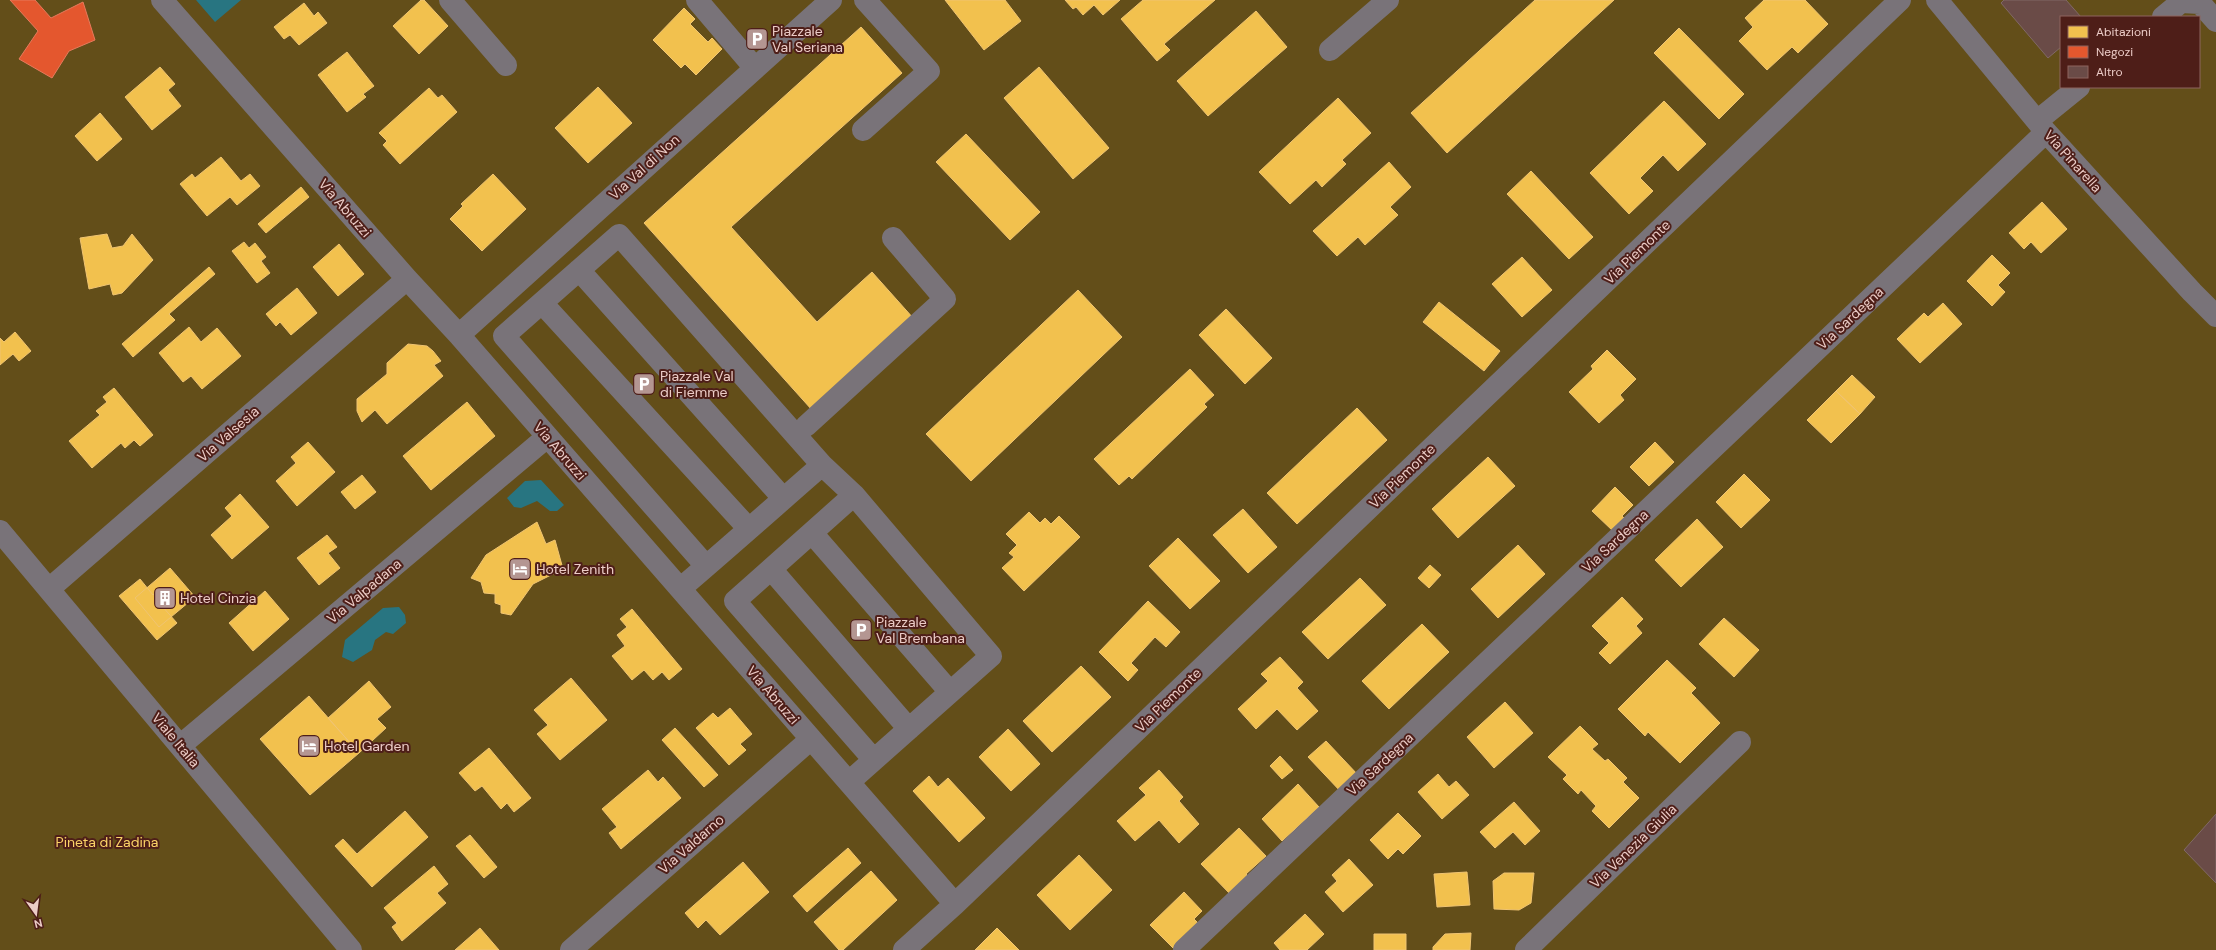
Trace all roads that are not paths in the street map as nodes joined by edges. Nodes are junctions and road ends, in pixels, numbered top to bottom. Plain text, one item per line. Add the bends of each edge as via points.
1 (162, 0) edge
2 (450, 0) edge
3 (697, 0) edge
4 (831, 0) edge
5 (865, 0) edge
6 (1388, 0) edge
7 (1900, 0) edge
8 (1937, 0) edge
9 (2202, 2) edge
10 (2164, 16) edge
11 (2216, 21) edge
12 (1330, 50) dead end
13 (506, 65) dead end
14 (754, 67) junction
15 (2078, 88) edge
16 (2042, 127) junction
17 (863, 130) dead end
18 (597, 209) junction
19 (619, 235) junction
20 (893, 238) dead end
21 (579, 270) junction
22 (407, 279) junction
23 (542, 303) junction
24 (2216, 316) edge
25 (459, 335) junction
26 (806, 426) dead end
27 (547, 437) junction
28 (822, 465) junction
29 (854, 495) junction
30 (783, 498) junction
31 (749, 529) junction
32 (0, 531) edge
33 (812, 533) junction
34 (706, 566) junction
35 (771, 569) junction
36 (680, 588) junction
37 (49, 589) junction
38 (735, 601) junction
39 (712, 624) junction
40 (950, 692) junction
41 (909, 729) junction
42 (811, 739) junction
43 (1740, 742) dead end
44 (180, 744) junction
45 (874, 760) junction
46 (849, 782) junction
47 (955, 904) junction
48 (351, 950) edge
49 (571, 950) edge
50 (904, 950) edge
51 (1184, 950) edge
52 (1526, 950) edge

1 - 22 street, Via Abruzzi
2 - 13 street
3 - 14 street
4 - 14 street, Via Val di Non
5 - 17 street via 929,71
6 - 12 street
7 - 47 street, Via Piemonte
8 - 16 street, Via Pinarella
9 - 10 street via 2181,2
9 - 11 street
14 - 18 street, Via Val di Non
15 - 16 street, Via Sardegna
16 - 24 street, Via Pinarella
16 - 51 street, Via Sardegna
18 - 19 street
18 - 25 street, Via Val di Non
19 - 21 street
19 - 28 street
20 - 26 street via 945,299
21 - 23 street
21 - 30 street
22 - 25 street, Via Abruzzi
22 - 37 street, Via Valsesia
23 - 31 street
23 - 34 street via 504,336
25 - 27 street, Via Abruzzi
27 - 36 street, Via Abruzzi
27 - 44 street, Via Valpadana
28 - 29 street
28 - 30 street
29 - 33 street
29 - 40 street via 991,656
30 - 31 street
31 - 34 street
32 - 37 street, Viale Italia
33 - 35 street
33 - 40 street
34 - 36 street
35 - 38 street
35 - 41 street
36 - 39 street, Via Abruzzi via 700,600
37 - 44 street, Viale Italia
38 - 39 street
38 - 45 street
39 - 42 street, Via Abruzzi
40 - 41 street
41 - 45 street
42 - 46 street, Via Abruzzi
42 - 49 street, Via Valdarno
43 - 52 street, Via Venezia Giulia
44 - 48 street, Viale Italia
45 - 46 street
46 - 47 street, Via Abruzzi
47 - 50 street, Via Piemonte

